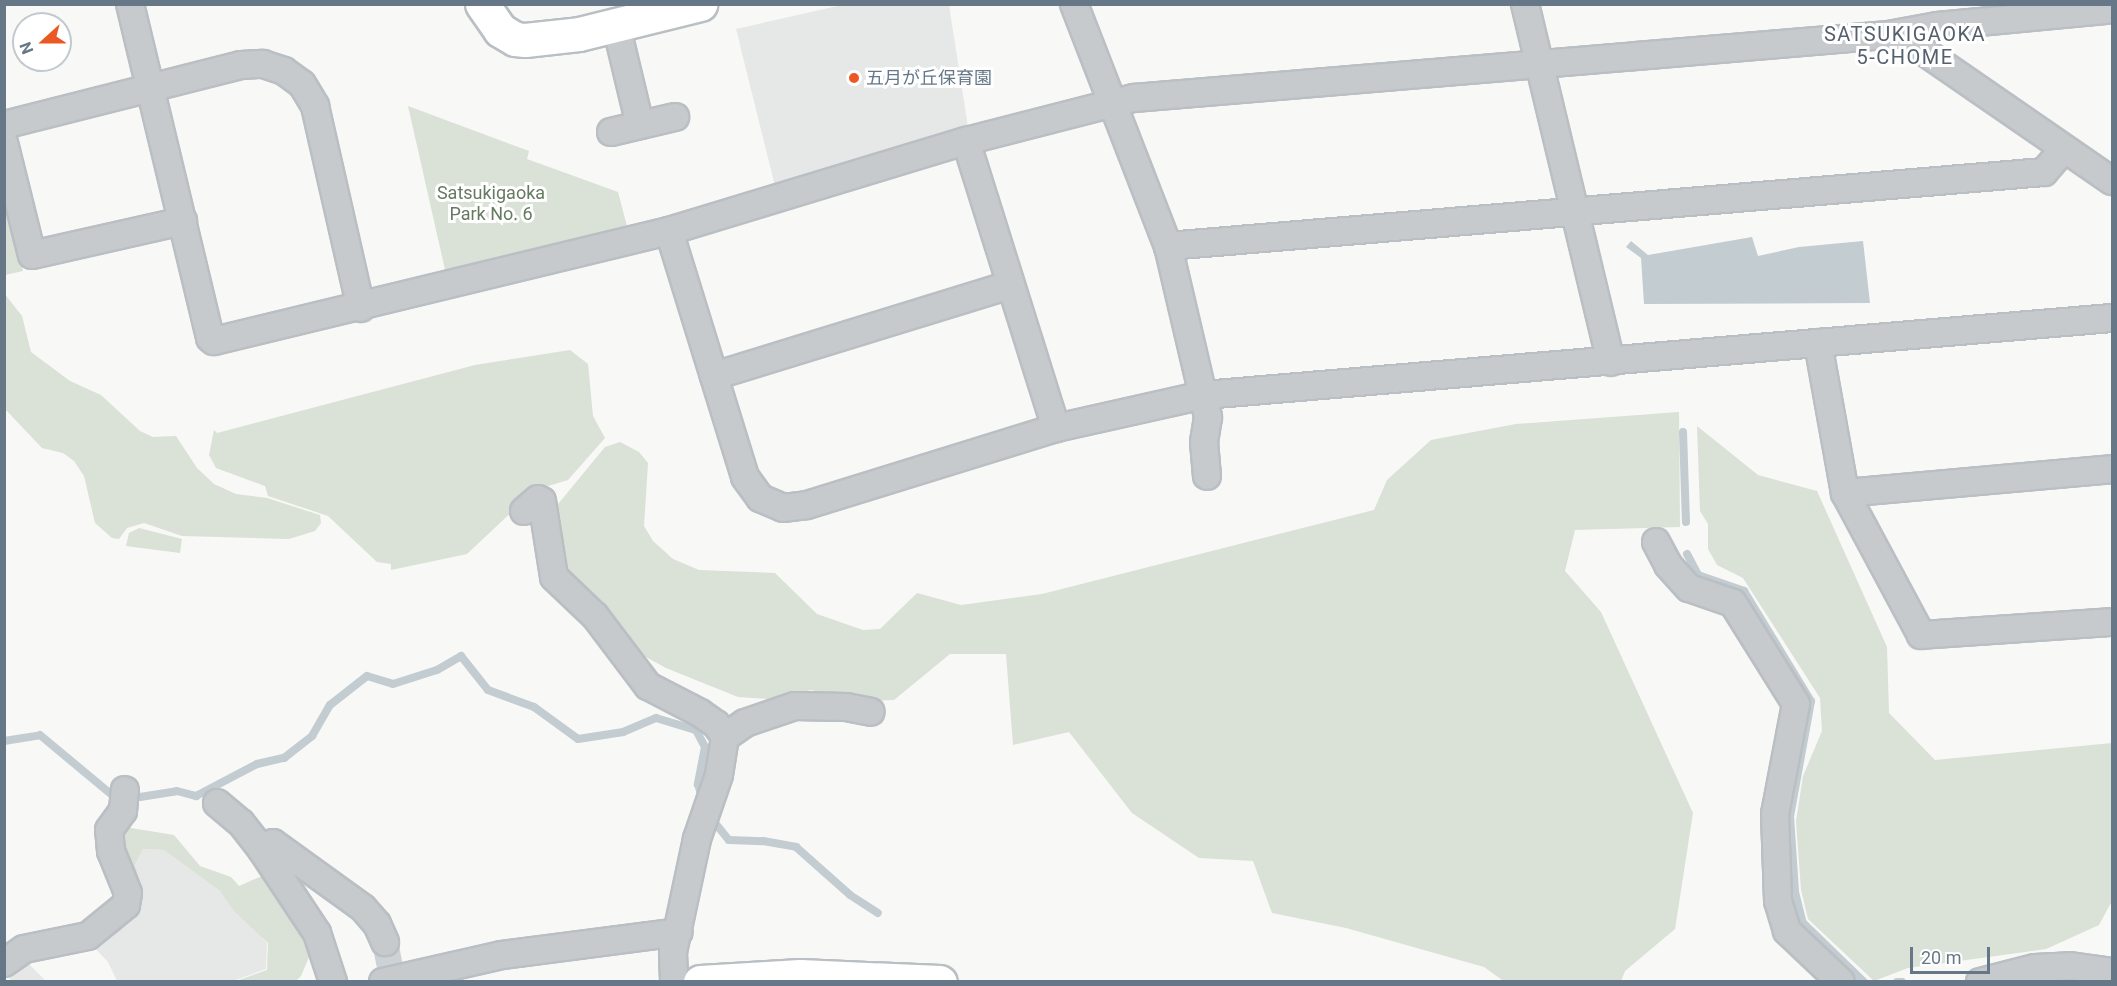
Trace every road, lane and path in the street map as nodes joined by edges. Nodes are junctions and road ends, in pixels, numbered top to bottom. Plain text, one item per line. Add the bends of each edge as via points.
1 (130, 4) edge
2 (482, 4) edge
3 (700, 4) edge
4 (1074, 4) edge
5 (1525, 4) edge
6 (2109, 4) edge
7 (616, 25) junction
8 (1913, 31) junction
9 (1539, 63) junction
10 (150, 87) junction
11 (1113, 104) junction
12 (675, 117) dead end
13 (4, 125) edge
14 (640, 125) junction
15 (610, 132) dead end
16 (966, 141) junction
17 (4, 143) edge
18 (2064, 149) junction
19 (8, 171) edge
20 (2112, 182) edge
21 (1575, 213) junction
22 (183, 221) junction
23 (669, 231) junction
24 (1168, 246) junction
25 (1010, 285) junction
26 (361, 308) junction
27 (2112, 318) edge
28 (1818, 344) junction
29 (1611, 362) junction
30 (714, 376) junction
31 (1204, 395) junction
32 (1056, 428) junction
33 (2112, 470) edge
34 (1207, 476) dead end
35 (1845, 493) junction
36 (524, 511) dead end
37 (1656, 542) dead end
38 (2112, 622) edge
39 (871, 712) dead end
40 (725, 737) junction
41 (125, 790) dead end
42 (218, 803) dead end
43 (262, 850) junction
44 (679, 932) junction
45 (385, 942) tunnel mouth
46 (4, 963) edge
47 (2112, 972) edge
48 (333, 981) edge
49 (383, 981) edge
50 (674, 981) edge
51 (700, 981) edge
52 (940, 981) edge
53 (1841, 981) edge
54 (1980, 981) edge

1 - 10 street
2 - 7 street via 494,24 515,39 555,38
3 - 7 street
4 - 11 street
5 - 9 street
6 - 8 street via 2105,10
7 - 14 street
8 - 9 street
8 - 18 street via 1916,46
9 - 11 street via 1134,98
9 - 21 street
10 - 13 street
10 - 22 street
10 - 26 street via 252,63 284,71 302,84 318,118
11 - 16 street
11 - 24 street
12 - 14 street
14 - 15 street
16 - 23 street
16 - 25 street
17 - 19 street
18 - 20 street
18 - 21 street via 2044,172
19 - 22 street via 32,255
21 - 24 street
21 - 29 street
22 - 26 street via 210,338 214,341
23 - 26 street
23 - 30 street
24 - 31 street
25 - 30 street
25 - 32 street
27 - 28 street
28 - 29 street
28 - 35 street
29 - 31 street
30 - 32 street via 745,477 754,493 775,507 807,505
31 - 32 street
31 - 34 street via 1208,417 1204,442
33 - 35 street
35 - 38 street via 1921,635
36 - 40 street via 538,499 542,501 554,577 595,616 648,686 708,719
37 - 53 street via 1668,565 1689,588 1733,603 1796,704 1775,814 1778,901 1787,931
39 - 40 street via 846,707 795,706 745,723
40 - 44 street via 720,775 706,813
41 - 46 street via 123,811 109,830 111,851 128,893 126,905 88,936 24,949
42 - 43 street via 241,823
43 - 45 street via 273,843 363,908 377,924
43 - 48 street via 317,933
44 - 49 street via 502,956
44 - 50 street via 673,952
47 - 54 street via 2070,966 2035,968
51 - 52 street via 800,976

